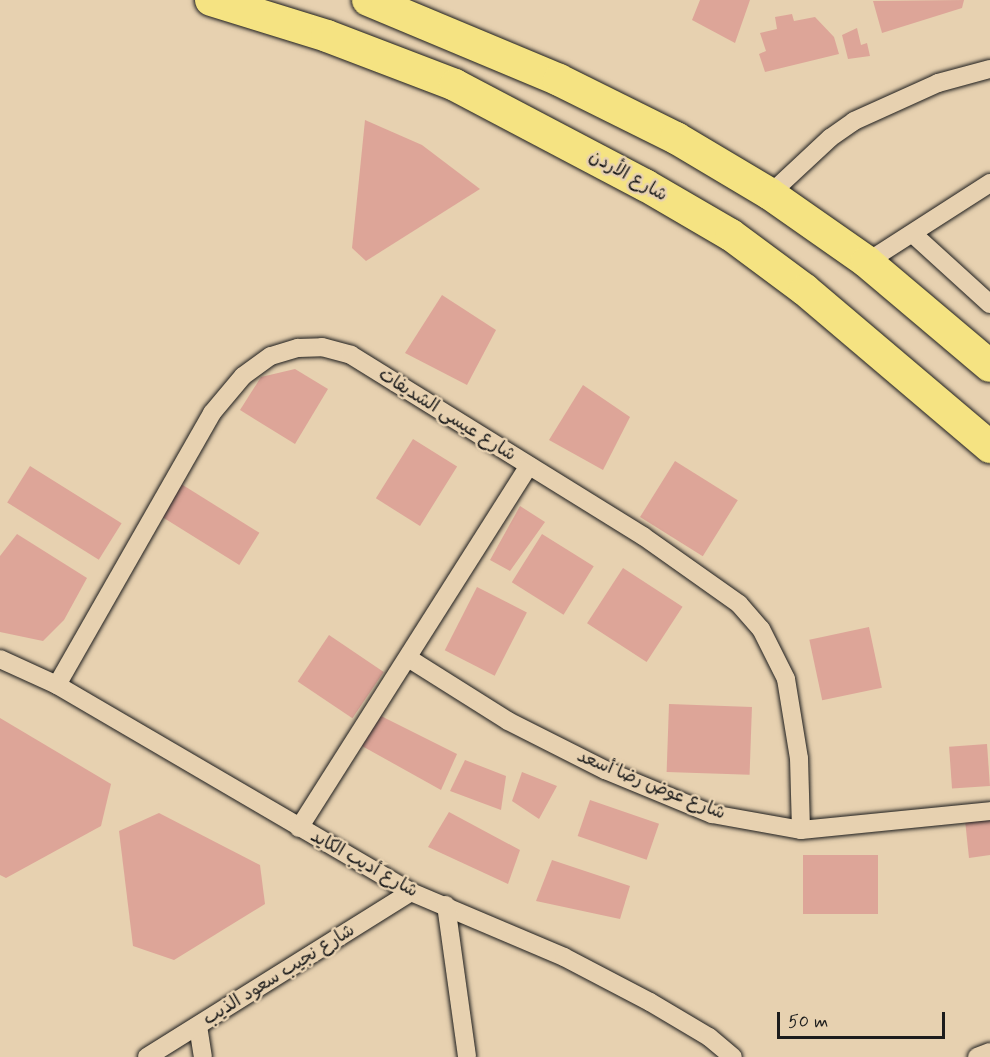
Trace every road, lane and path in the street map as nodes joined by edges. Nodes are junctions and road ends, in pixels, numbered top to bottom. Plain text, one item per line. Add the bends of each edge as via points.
1 (211, 0) edge
2 (368, 0) edge
3 (990, 69) edge
4 (990, 183) edge
5 (770, 194) junction
6 (913, 234) junction
7 (867, 262) junction
8 (990, 304) edge
9 (990, 366) edge
10 (990, 447) edge
11 (528, 466) junction
12 (408, 658) junction
13 (0, 660) edge
14 (57, 685) junction
15 (990, 811) edge
16 (299, 828) junction
17 (801, 830) junction
18 (411, 892) junction
19 (446, 906) junction
20 (198, 1026) junction
21 (990, 1052) edge
22 (147, 1057) edge
23 (203, 1057) edge
24 (467, 1057) edge
25 (733, 1057) edge
26 (977, 1057) edge

1 - 10 highway, شارع الأردن via 327,36 455,85 645,184 731,235 806,291
2 - 5 highway via 559,80 676,138
3 - 5 street via 938,83 854,121
4 - 6 street
5 - 7 highway
6 - 7 street
6 - 8 street
7 - 9 highway
11 - 12 street
11 - 14 street, شارع عيسى الشديفات via 351,355 322,347 298,348 271,356 243,376 212,413
11 - 17 street, شارع عيسى الشديفات via 716,586 761,629 786,679 795,720
12 - 16 street
12 - 17 street, شارع عوض رضا أسعد via 508,721 605,770 712,814
13 - 14 street, شارع أديب الكايد
14 - 16 street, شارع أديب الكايد
15 - 17 street, شارع عوض رضا أسعد
16 - 18 street, شارع أديب الكايد
18 - 19 street, شارع أديب الكايد
18 - 20 street, شارع نجيب سعود الذيب
19 - 24 street
19 - 25 street, شارع أديب الكايد via 564,957 650,1002 709,1037
20 - 22 street, شارع نجيب سعود الذيب
20 - 23 street
21 - 26 street

